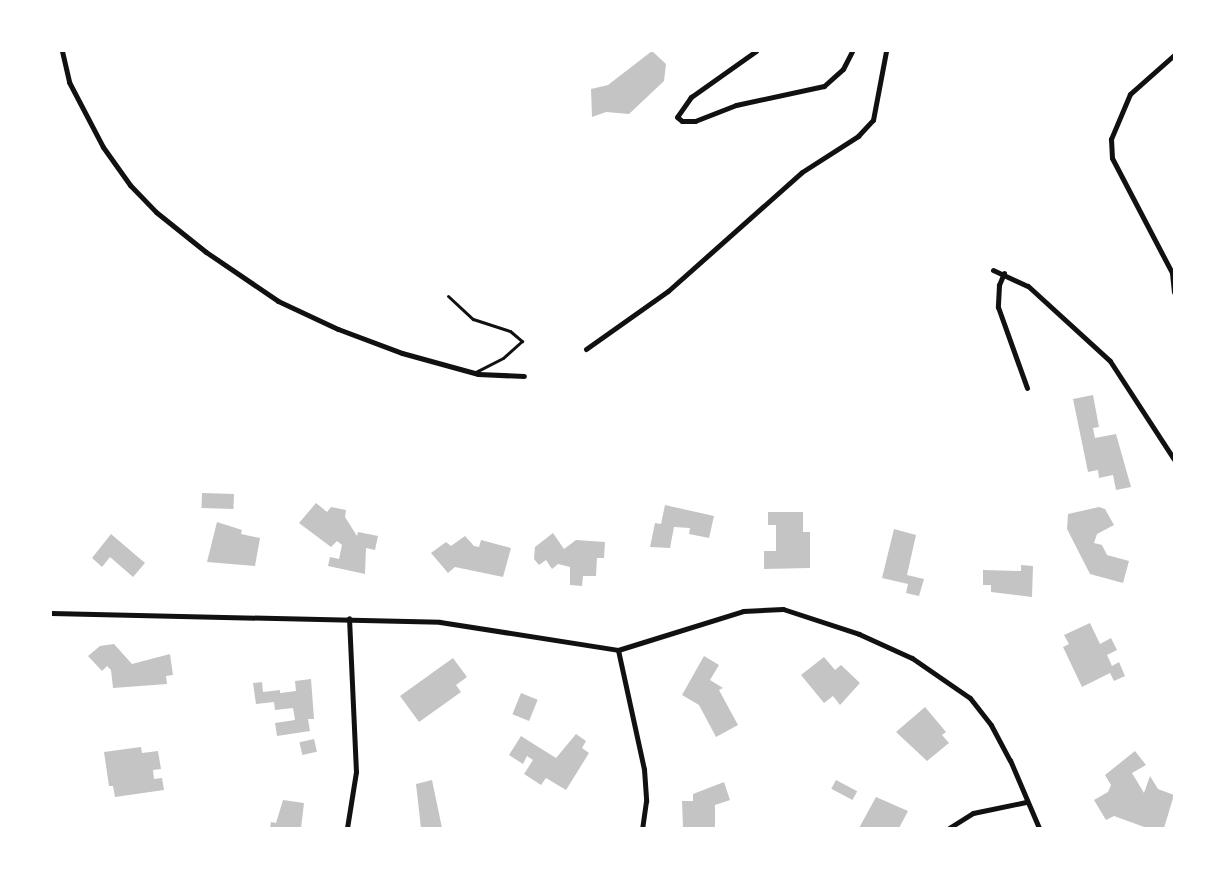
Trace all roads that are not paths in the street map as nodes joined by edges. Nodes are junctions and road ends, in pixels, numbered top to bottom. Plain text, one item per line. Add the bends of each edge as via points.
1 (62, 51) edge
2 (756, 51) edge
3 (852, 51) edge
4 (886, 51) edge
5 (1174, 55) edge
6 (993, 270) dead end
7 (1004, 273) junction
8 (1174, 292) edge
9 (448, 296) dead end
10 (586, 349) dead end
11 (474, 373) junction
12 (524, 376) dead end
13 (1027, 388) dead end
14 (1174, 459) edge
15 (51, 614) edge
16 (349, 618) junction
17 (618, 650) junction
18 (1026, 802) junction
19 (347, 828) edge
20 (642, 828) edge
21 (949, 828) edge
22 (1039, 828) edge

1 - 11 street via 69,82 103,147 130,185 156,212 206,252 278,302 402,353
2 - 3 street via 691,97 677,117 695,121 736,105 824,86 843,69
4 - 10 street via 873,120 858,136 802,172 668,291
5 - 8 street via 1130,94 1111,139 1112,158 1172,273
6 - 7 street
7 - 13 street via 998,307
7 - 14 street via 1028,286 1110,361
9 - 11 lane via 473,319 510,331 522,341 503,358
11 - 12 street
15 - 16 street
16 - 17 street via 451,623
16 - 19 street via 356,772
17 - 18 street via 684,633 733,614 765,608 783,609 848,630 912,658 970,698 996,734
17 - 20 street via 644,769 646,801
18 - 21 street via 973,813
18 - 22 street

